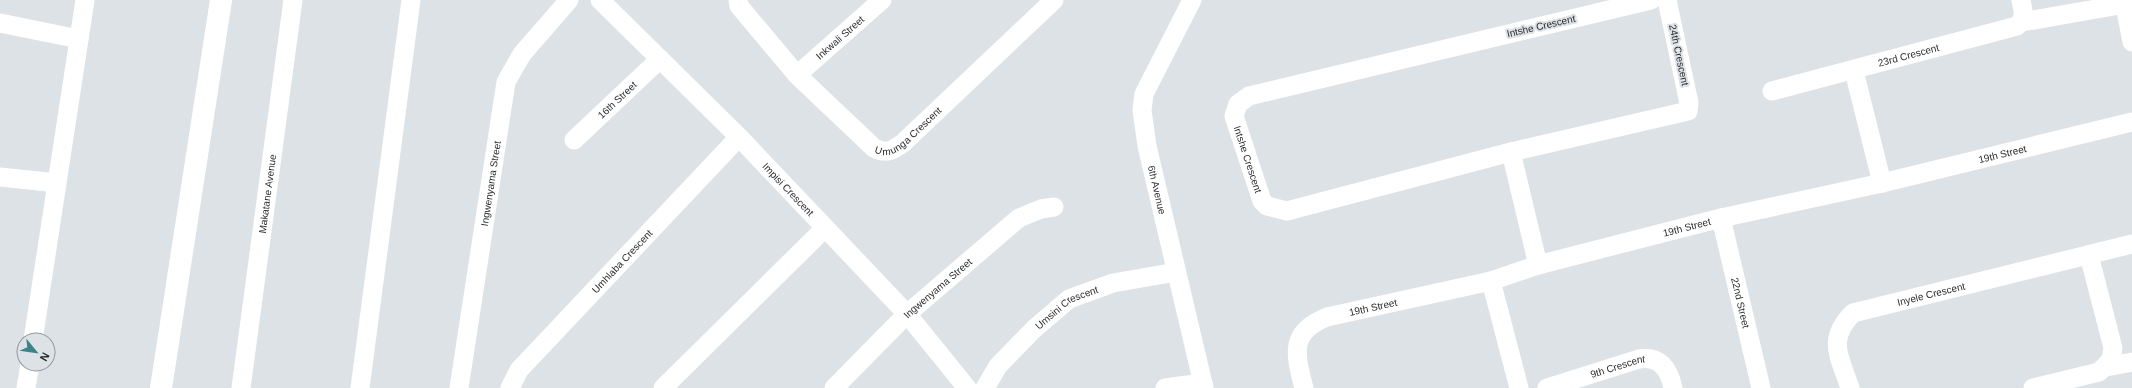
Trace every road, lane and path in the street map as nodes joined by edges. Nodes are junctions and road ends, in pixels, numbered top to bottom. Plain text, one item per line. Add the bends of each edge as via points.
1 (85, 0) edge
2 (221, 0) edge
3 (293, 0) edge
4 (411, 0) edge
5 (569, 0) edge
6 (600, 0) edge
7 (738, 0) edge
8 (882, 0) edge
9 (1054, 0) edge
10 (1192, 0) edge
11 (1651, 0) edge
12 (1667, 0) edge
13 (2021, 0) edge
14 (2124, 2) edge
15 (2022, 22) junction
16 (0, 23) edge
17 (79, 39) junction
18 (2132, 42) edge
19 (660, 59) junction
20 (1854, 71) junction
21 (797, 75) junction
22 (1772, 91) dead end
23 (1688, 111) joint
24 (2132, 122) edge
25 (738, 136) junction
26 (574, 140) dead end
27 (1511, 152) junction
28 (0, 177) edge
29 (57, 183) junction
30 (1882, 183) junction
31 (1054, 207) dead end
32 (1721, 218) junction
33 (825, 228) junction
34 (2132, 244) edge
35 (2089, 255) junction
36 (1538, 265) junction
37 (1176, 272) junction
38 (1491, 281) junction
39 (907, 314) junction
40 (34, 332) edge
41 (2132, 362) edge
42 (2106, 366) junction
43 (29, 372) edge
44 (1203, 386) edge
45 (26, 388) edge
46 (161, 388) edge
47 (241, 388) edge
48 (360, 388) edge
49 (459, 388) edge
50 (510, 388) edge
51 (663, 388) edge
52 (834, 388) edge
53 (967, 388) edge
54 (985, 388) edge
55 (1165, 388) edge
56 (1304, 388) edge
57 (1519, 388) edge
58 (1547, 388) edge
59 (1673, 388) edge
60 (1761, 388) edge
61 (1850, 388) edge
62 (2033, 388) edge

1 - 17 street
2 - 46 main road
3 - 47 street, Makatane Avenue
4 - 48 street
5 - 49 street, Ingwenyama Street via 522,54 506,82
6 - 19 street, Impisi Crescent
7 - 21 street, Umunga Crescent via 739,6
8 - 21 street, Inkwali Street
9 - 21 street, Umunga Crescent via 892,151 883,152 874,148
10 - 37 street, 6th Avenue via 1144,94 1142,110
11 - 27 street, Intshe Crescent via 1249,96 1238,104 1234,116 1262,201 1267,206 1287,211
12 - 23 street, 24th Crescent via 1689,103
13 - 15 street via 2024,14
14 - 15 street, 23rd Crescent
14 - 18 street
15 - 20 street, 23rd Crescent via 2017,26
16 - 17 street
17 - 29 street
19 - 25 street, Impisi Crescent
19 - 26 street, 16th Street
20 - 22 street, 23rd Crescent
20 - 30 street
23 - 27 street, Intshe Crescent
24 - 30 street, 19th Street
25 - 33 street, Impisi Crescent
25 - 50 street, Umhlaba Crescent via 528,360 519,370
27 - 36 street
28 - 29 street
29 - 40 street
30 - 32 street, 19th Street
31 - 39 street, Ingwenyama Street via 1019,218
32 - 36 street, 19th Street
32 - 60 street, 22nd Street
33 - 39 street, Impisi Crescent
33 - 51 street
34 - 35 street, Inyele Crescent
35 - 42 street via 2113,348 2111,360
35 - 61 street, Inyele Crescent via 1853,313 1842,324 1836,344
36 - 38 street, 19th Street
37 - 44 street, 6th Avenue
37 - 54 street, Umsini Crescent via 1113,282 1069,299 1034,329 998,366
38 - 56 street, 19th Street via 1327,317 1312,323 1303,332 1298,344 1297,360
38 - 57 street
39 - 52 street, Ingwenyama Street
39 - 53 street, Impisi Crescent
41 - 42 street
42 - 62 street via 2100,372
43 - 45 street
44 - 55 street
58 - 59 street, 9th Crescent via 1639,359 1651,358 1660,363 1670,375

